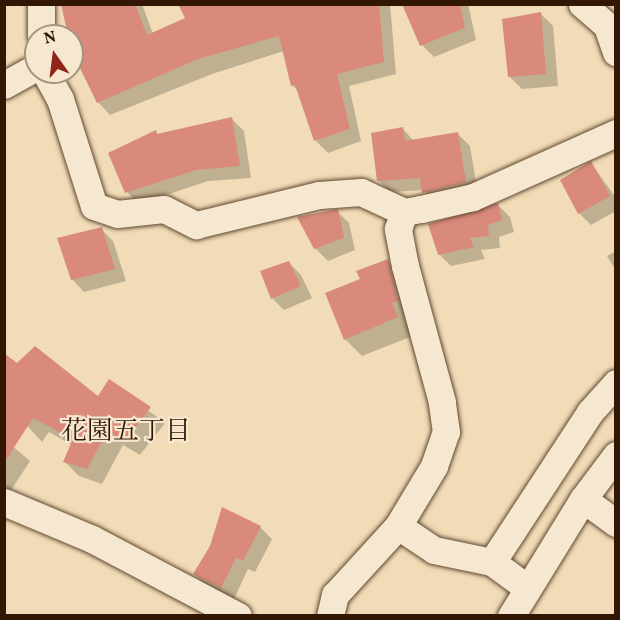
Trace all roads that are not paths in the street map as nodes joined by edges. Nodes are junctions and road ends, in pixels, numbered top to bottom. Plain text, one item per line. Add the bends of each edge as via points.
1 (41, 4) edge
2 (582, 4) edge
3 (41, 24) edge
4 (615, 48) edge
5 (24, 74) edge
6 (52, 84) edge
7 (4, 85) edge
8 (615, 133) edge
9 (404, 212) junction
10 (615, 383) edge
11 (615, 455) edge
12 (583, 500) junction
13 (4, 502) edge
14 (615, 523) edge
15 (398, 526) junction
16 (492, 562) junction
17 (526, 587) junction
18 (238, 615) edge
19 (330, 615) edge
20 (511, 615) edge

1 - 3 street
2 - 4 street via 607,26
5 - 7 street
6 - 9 street via 94,206 117,214 164,209 196,225 319,195 361,192
8 - 9 street via 473,197
9 - 15 street via 398,229 405,266 442,402 446,432 434,466
10 - 16 street via 590,412
11 - 12 street
12 - 14 street
12 - 17 street
13 - 18 street via 102,543
15 - 16 street via 434,550
15 - 19 street via 335,595
16 - 17 street
17 - 20 street

